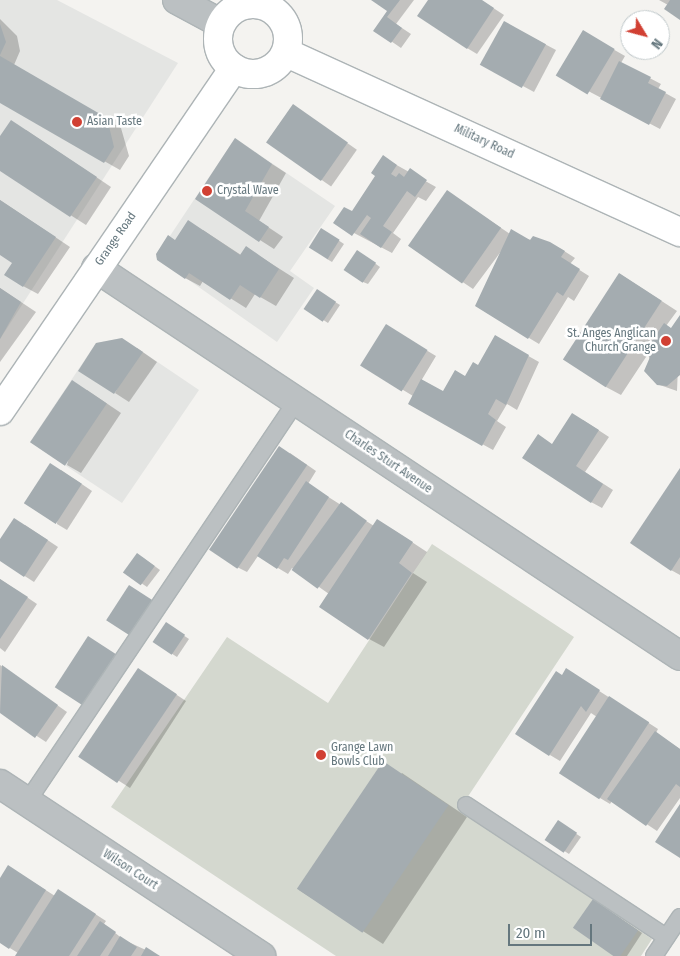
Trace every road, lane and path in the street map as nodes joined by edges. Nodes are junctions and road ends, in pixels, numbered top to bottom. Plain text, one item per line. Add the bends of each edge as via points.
1 (177, 0) edge
2 (274, 4) edge
3 (220, 23) junction
4 (287, 53) junction
5 (234, 68) junction
6 (680, 232) edge
7 (96, 268) junction
8 (296, 401) junction
9 (2, 403) edge
10 (680, 656) edge
11 (0, 784) edge
12 (27, 802) junction
13 (466, 805) dead end
14 (680, 917) edge
15 (666, 937) junction
16 (261, 956) edge
17 (654, 956) edge

1 - 3 street
2 - 3 main road via 236,8
2 - 4 main road via 284,21
3 - 5 main road via 220,55
4 - 5 main road via 274,68 250,75
4 - 6 main road, Military Road
5 - 7 main road, Grange Road
7 - 8 street, Charles Sturt Avenue
7 - 9 main road, Grange Road
8 - 10 street, Charles Sturt Avenue
8 - 12 lane
11 - 12 street, Wilson Court
12 - 16 street, Wilson Court
13 - 15 lane
14 - 15 lane
15 - 17 lane

